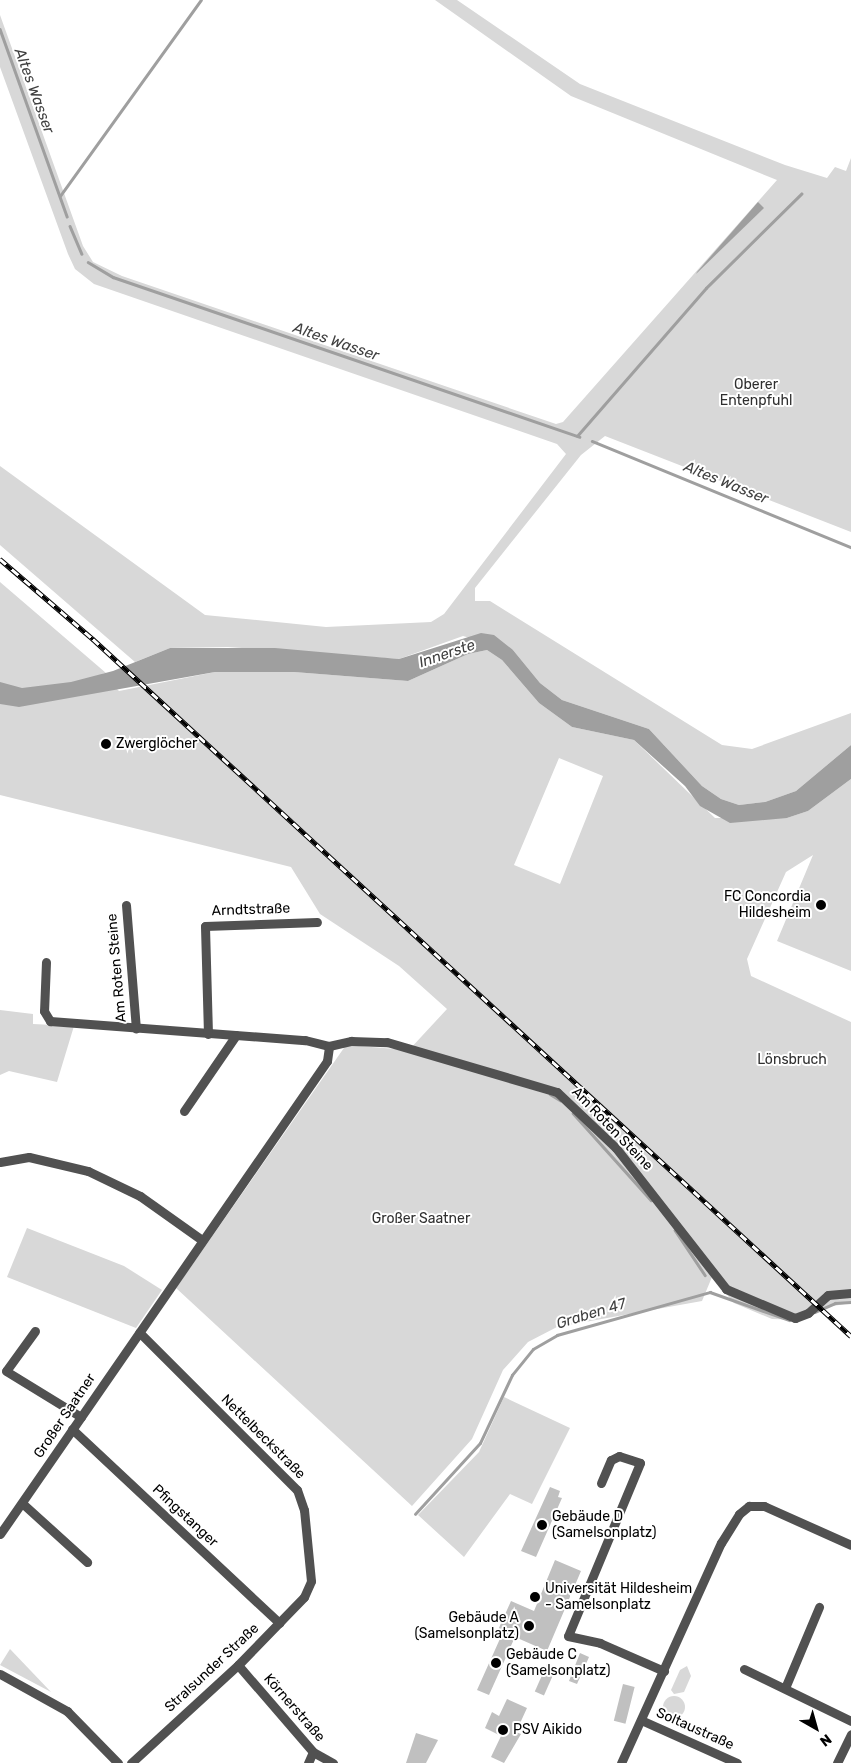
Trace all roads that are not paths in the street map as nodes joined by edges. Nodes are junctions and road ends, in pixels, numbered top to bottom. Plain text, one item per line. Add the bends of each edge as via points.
1 (126, 905) dead end
2 (317, 922) dead end
3 (46, 962) dead end
4 (136, 1029) junction
5 (208, 1034) junction
6 (236, 1036) junction
7 (329, 1046) junction
8 (184, 1111) dead end
9 (0, 1162) edge
10 (202, 1240) junction
11 (851, 1294) edge
12 (35, 1332) dead end
13 (139, 1332) junction
14 (81, 1416) junction
15 (72, 1429) junction
16 (602, 1483) dead end
17 (22, 1503) junction
18 (0, 1534) edge
19 (851, 1545) edge
20 (88, 1562) dead end
21 (309, 1590) joint
22 (818, 1607) dead end
23 (279, 1623) junction
24 (238, 1666) junction
25 (744, 1669) dead end
26 (664, 1671) junction
27 (0, 1674) edge
28 (785, 1688) junction
29 (641, 1720) junction
30 (851, 1720) edge
31 (851, 1734) edge
32 (313, 1752) junction
33 (118, 1763) edge
34 (131, 1763) edge
35 (308, 1763) edge
36 (332, 1763) edge
37 (621, 1763) edge
38 (737, 1763) edge
39 (836, 1763) edge

1 - 4 street, Am Roten Steine
2 - 5 street, Arndtstraße via 205,926
3 - 4 street, Am Roten Steine via 44,1011 50,1021
4 - 5 street, Am Roten Steine
5 - 6 street, Am Roten Steine
6 - 7 street, Am Roten Steine via 322,1041
6 - 8 street
7 - 10 street, Großer Saatner via 327,1061
7 - 11 street, Am Roten Steine via 351,1041 387,1042 557,1092 616,1148 726,1289 795,1318 808,1314 828,1296
9 - 10 street via 29,1156 88,1171 140,1196
10 - 13 street, Großer Saatner
12 - 14 street via 6,1372
13 - 14 street, Großer Saatner
13 - 21 street, Nettelbeckstraße via 296,1490 304,1510
14 - 15 street, Großer Saatner
15 - 17 street, Großer Saatner
15 - 23 street, Pfingstanger
16 - 26 street via 611,1460 619,1456 640,1463 568,1636 600,1643
17 - 18 street, Großer Saatner
17 - 20 street
19 - 26 street via 764,1506 749,1506 738,1514 721,1543
21 - 23 street, Stralsunder Straße
22 - 28 street
23 - 24 street, Stralsunder Straße
24 - 32 street, Körnerstraße
24 - 34 street, Stralsunder Straße
25 - 28 street
26 - 29 street
27 - 33 street via 67,1711
28 - 30 street
29 - 37 street
29 - 38 street, Soltaustraße
31 - 39 street
32 - 35 street
32 - 36 street, Körnerstraße

